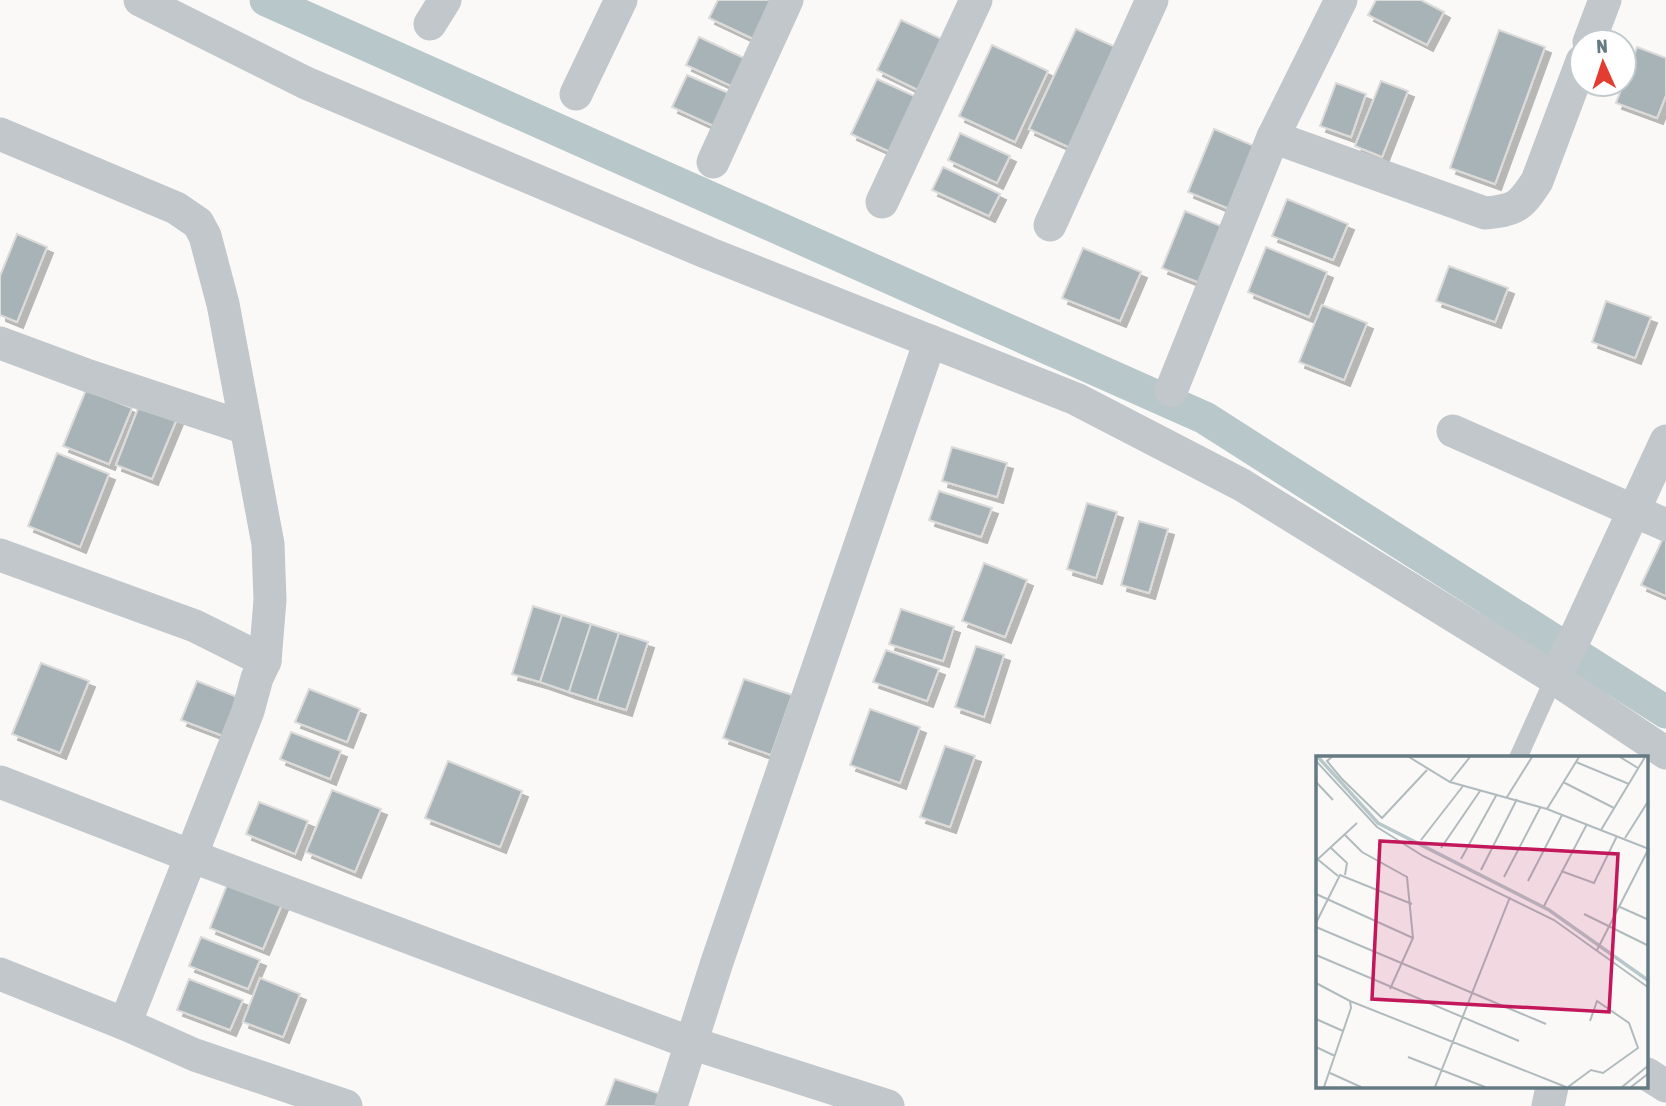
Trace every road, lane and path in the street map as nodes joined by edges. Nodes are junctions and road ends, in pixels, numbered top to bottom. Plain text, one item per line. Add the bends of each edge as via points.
1 (140, 0) edge
2 (621, 0) edge
3 (787, 0) edge
4 (976, 0) edge
5 (1152, 0) edge
6 (1341, 0) edge
7 (1605, 0) edge
8 (1594, 28) edge
9 (576, 94) dead end
10 (1568, 98) edge
11 (0, 134) edge
12 (1273, 136) junction
13 (713, 162) dead end
14 (881, 202) dead end
15 (1050, 225) dead end
16 (930, 341) junction
17 (0, 343) edge
18 (1171, 391) dead end
19 (246, 428) junction
20 (1453, 431) dead end
21 (1666, 441) edge
22 (1634, 511) junction
23 (1666, 525) edge
24 (0, 555) edge
25 (265, 661) junction
26 (1562, 661) junction
27 (1666, 753) edge
28 (1519, 756) edge
29 (0, 782) edge
30 (191, 856) junction
31 (0, 974) edge
32 (125, 1024) junction
33 (691, 1043) junction
34 (1648, 1075) edge
35 (1666, 1086) edge
36 (1552, 1088) edge
37 (346, 1106) edge
38 (671, 1106) edge
39 (888, 1106) edge
40 (1548, 1106) edge

1 - 16 street via 306,83 708,253
2 - 9 street
3 - 13 street
4 - 14 street
5 - 15 street
6 - 12 street
7 - 8 street
10 - 12 street via 1537,181 1511,210 1485,212
11 - 19 street via 176,208 198,223 223,304
12 - 18 street
16 - 26 street via 1076,399
16 - 33 street
17 - 19 street
19 - 25 street via 268,544
20 - 22 street
21 - 22 street
22 - 23 street
22 - 26 street
24 - 25 street via 195,626
25 - 30 street
26 - 27 street
26 - 28 lane
29 - 30 street
30 - 32 street
30 - 33 street
31 - 32 street
32 - 37 street via 195,1055
33 - 38 street
33 - 39 street
34 - 35 street
36 - 40 street

